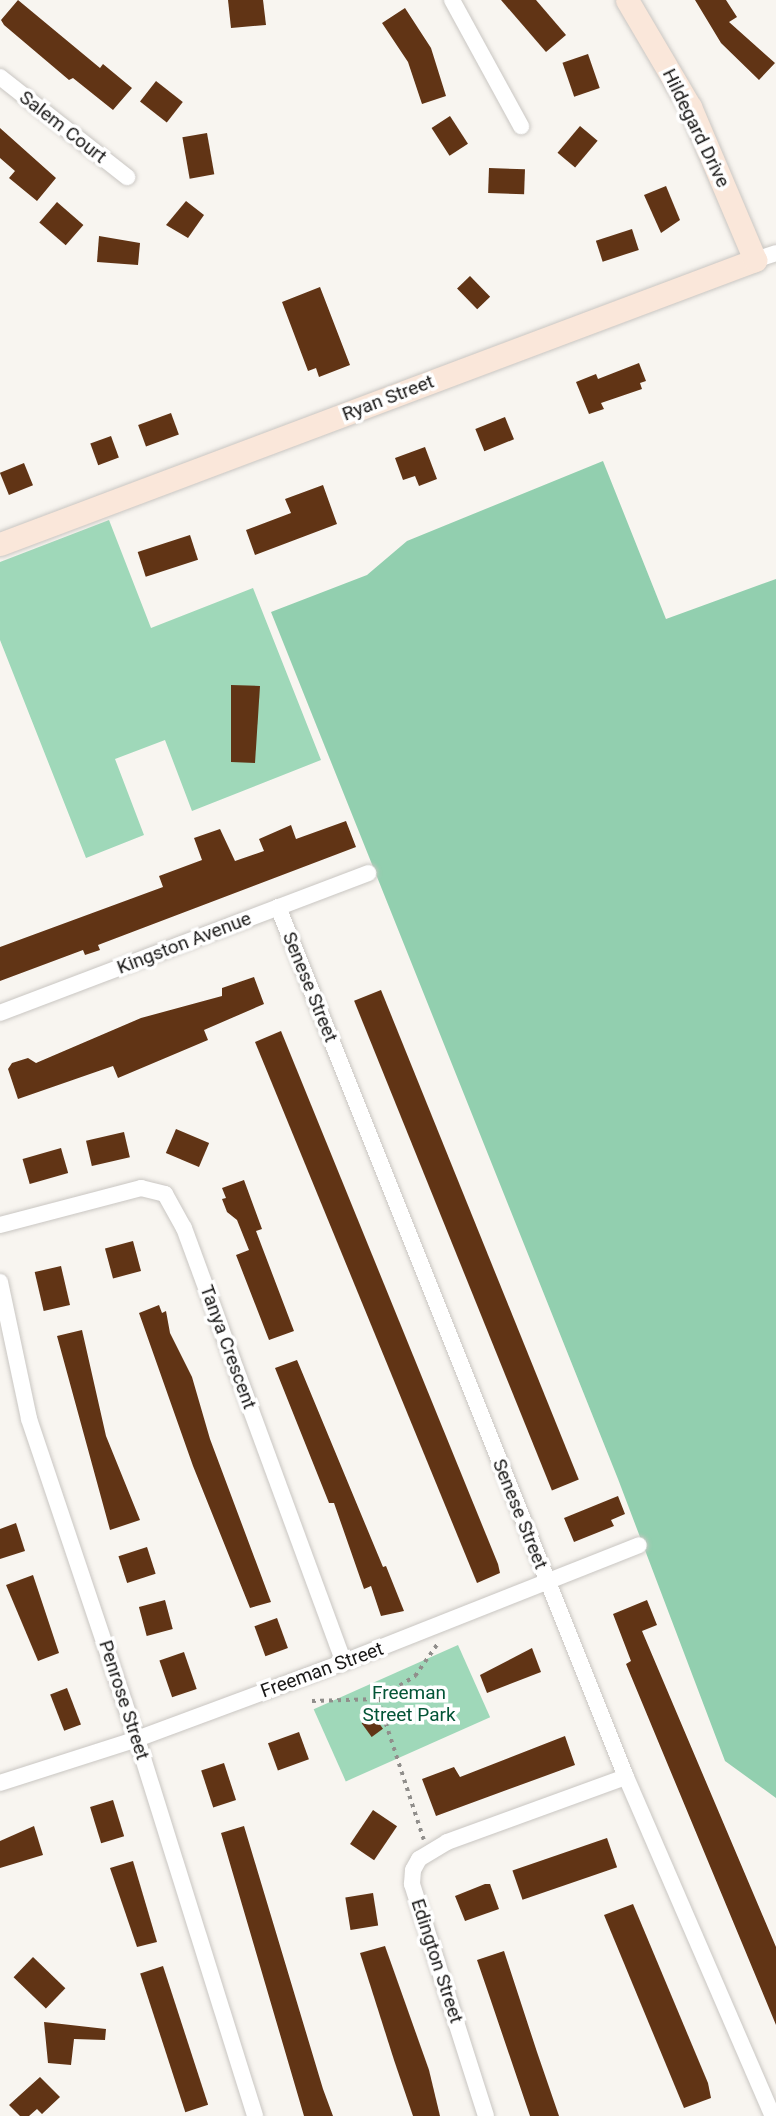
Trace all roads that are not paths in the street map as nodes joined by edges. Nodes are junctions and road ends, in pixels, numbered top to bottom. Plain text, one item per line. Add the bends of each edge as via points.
1 (452, 0) edge
2 (626, 0) edge
3 (0, 77) edge
4 (521, 126) dead end
5 (127, 177) dead end
6 (766, 256) edge
7 (0, 544) edge
8 (368, 873) dead end
9 (278, 907) junction
10 (0, 1013) edge
11 (0, 1225) edge
12 (0, 1282) edge
13 (639, 1545) dead end
14 (548, 1584) junction
15 (344, 1662) junction
16 (137, 1739) junction
17 (626, 1777) junction
18 (0, 1783) edge
19 (255, 2116) edge
20 (486, 2116) edge
21 (773, 2116) edge

1 - 4 street
2 - 6 street, Hildegard Drive via 690,107
3 - 5 street, Salem Court
6 - 7 street, Ryan Street
8 - 9 street, Kingston Avenue
9 - 10 street, Kingston Avenue
9 - 14 street, Senese Street
11 - 15 street, Tanya Crescent via 141,1188 164,1194 184,1228
12 - 16 street, Penrose Street via 29,1419
13 - 14 street, Freeman Street
14 - 15 street, Freeman Street
14 - 17 street, Senese Street
15 - 16 street, Freeman Street
16 - 18 street, Freeman Street
16 - 19 street, Penrose Street
17 - 20 street, Edington Street via 428,1852 413,1870 412,1884
17 - 21 street, Senese Street

